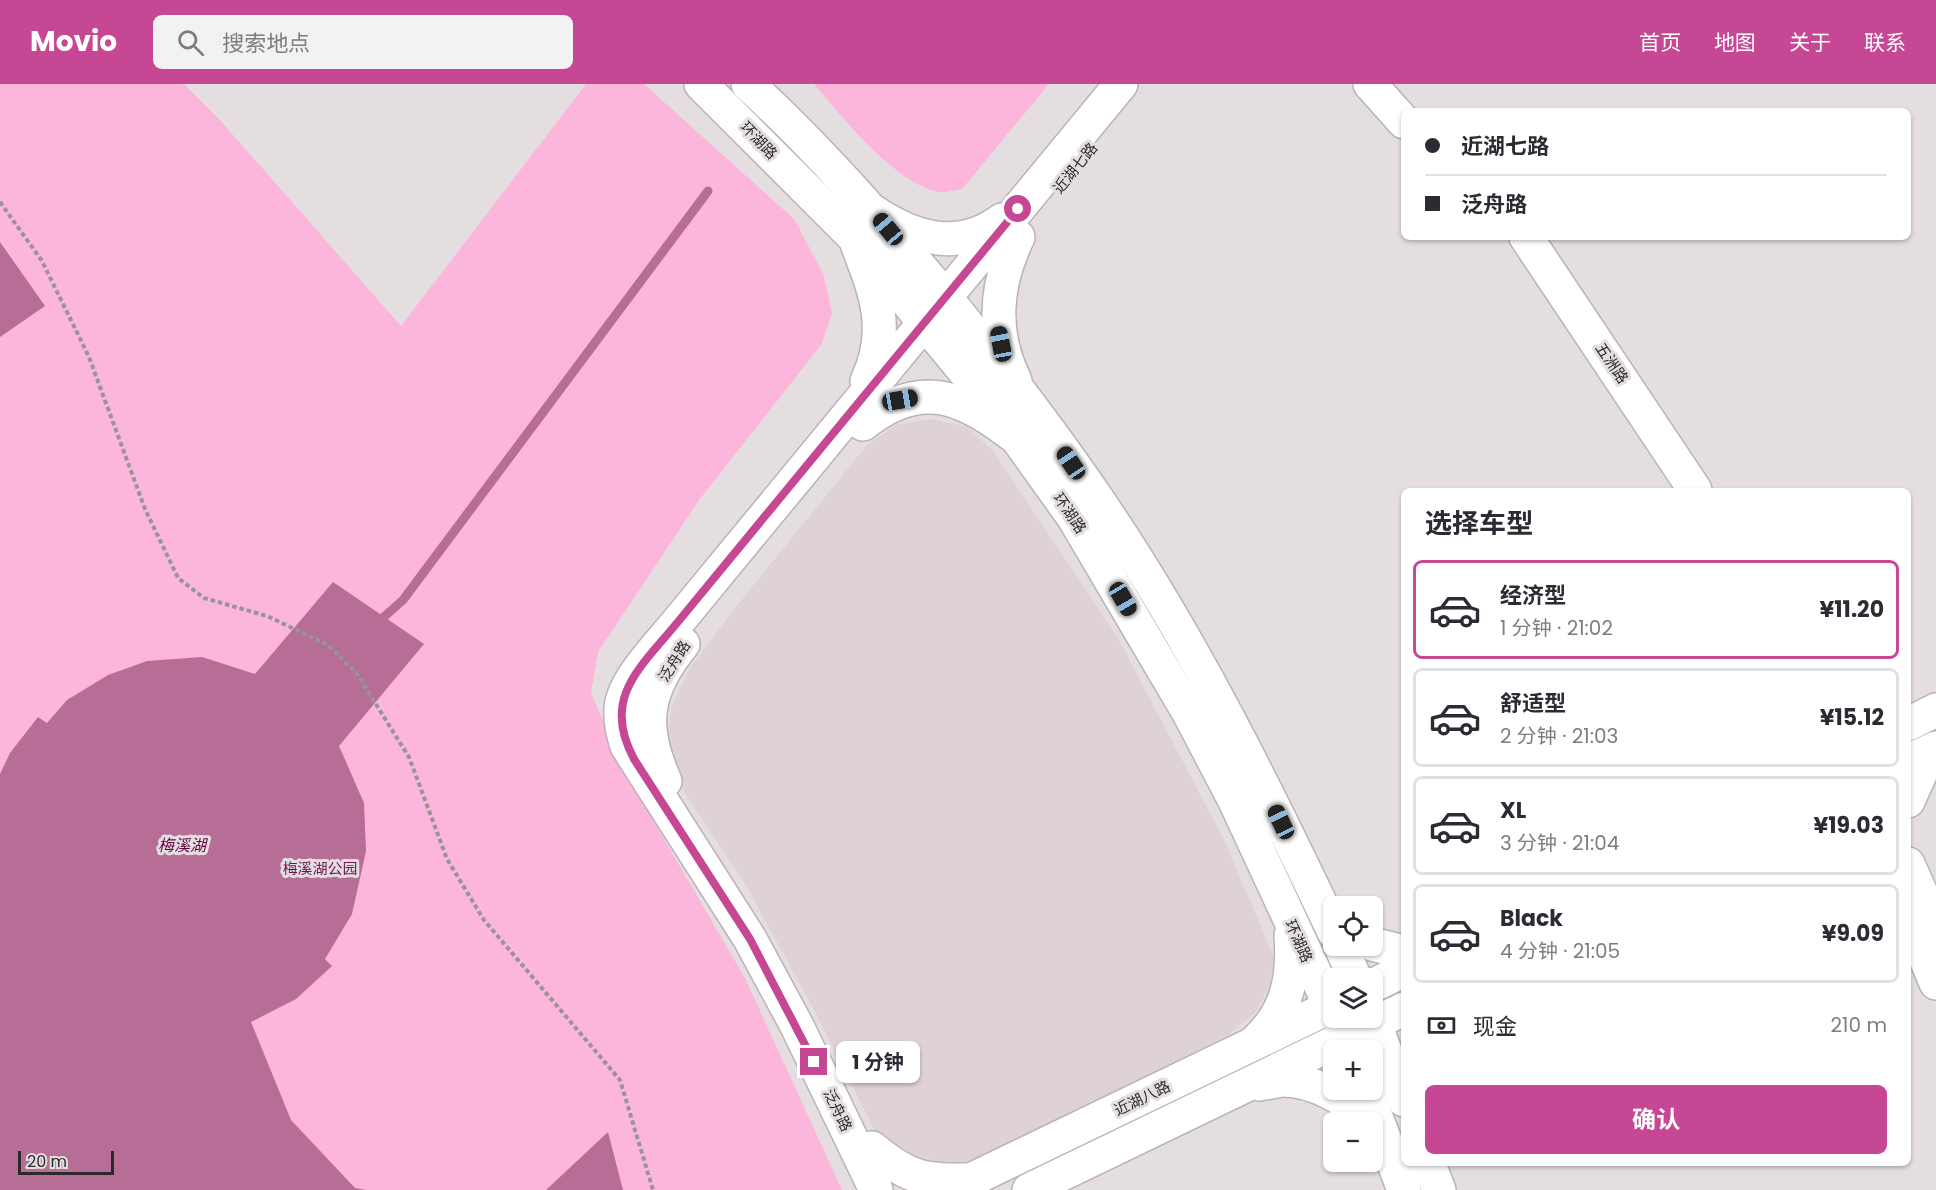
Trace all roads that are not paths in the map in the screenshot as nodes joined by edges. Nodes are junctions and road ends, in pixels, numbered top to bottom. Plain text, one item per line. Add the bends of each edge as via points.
1 (701, 84) edge
2 (748, 84) edge
3 (1121, 84) edge
4 (1144, 84) edge
5 (1370, 84) edge
6 (1399, 84) edge
7 (1419, 108) edge
8 (1401, 119) edge
9 (1018, 223) junction
10 (864, 224) junction
11 (1506, 240) edge
12 (1528, 240) edge
13 (940, 316) junction
14 (1017, 385) junction
15 (858, 416) junction
16 (1018, 440) junction
17 (1669, 488) edge
18 (1694, 488) edge
19 (1936, 750) edge
20 (1911, 760) edge
21 (1911, 794) edge
22 (1911, 870) edge
23 (1323, 905) edge
24 (1290, 921) junction
25 (1911, 923) edge
26 (1936, 927) edge
27 (1383, 946) edge
28 (1401, 950) edge
29 (1401, 972) edge
30 (1383, 980) edge
31 (1936, 983) edge
32 (1323, 990) edge
33 (1401, 1010) edge
34 (1383, 1016) edge
35 (1323, 1026) edge
36 (1329, 1028) edge
37 (1376, 1028) edge
38 (1250, 1047) junction
39 (1244, 1087) junction
40 (1401, 1092) edge
41 (1353, 1112) edge
42 (1383, 1146) edge
43 (872, 1148) junction
44 (1429, 1166) edge
45 (961, 1185) edge
46 (876, 1190) edge
47 (893, 1190) edge
48 (1029, 1190) edge
49 (1404, 1190) edge
50 (1438, 1190) edge

1 - 10 street, 环湖路
2 - 10 street, 环湖路
3 - 9 street, 近湖七路
4 - 9 street, 近湖七路
5 - 8 street
6 - 7 street
9 - 10 street via 946,241
9 - 13 street, 近湖七路
9 - 14 street via 1001,278 998,312 1004,358
10 - 13 street, 环湖路
10 - 15 street via 881,332
11 - 17 street, 五洲路
12 - 18 street, 五洲路
13 - 14 street, 环湖路
13 - 15 street, 泛舟路
13 - 16 street, 环湖路
14 - 23 street, 环湖路 via 1131,552 1208,684
15 - 16 street via 922,396 954,401 985,414
15 - 43 street, 泛舟路 via 675,653 648,716 649,739 668,788 791,984
15 - 46 street, 泛舟路 via 640,669 620,706 627,746 750,939
16 - 24 street, 环湖路 via 1074,518 1189,713
19 - 20 street
19 - 21 street
22 - 26 street
24 - 32 street, 环湖路
24 - 38 street via 1290,989 1267,1031
25 - 31 street
27 - 28 street
29 - 30 street
33 - 34 street, 近湖八路
35 - 38 street, 近湖八路
36 - 39 street, 近湖八路
37 - 40 street
38 - 45 street, 近湖八路
39 - 41 street via 1284,1080 1311,1085 1335,1096
39 - 48 street, 近湖八路
42 - 49 street
43 - 45 street via 894,1167 914,1176
43 - 47 street, 泛舟路
44 - 50 street

